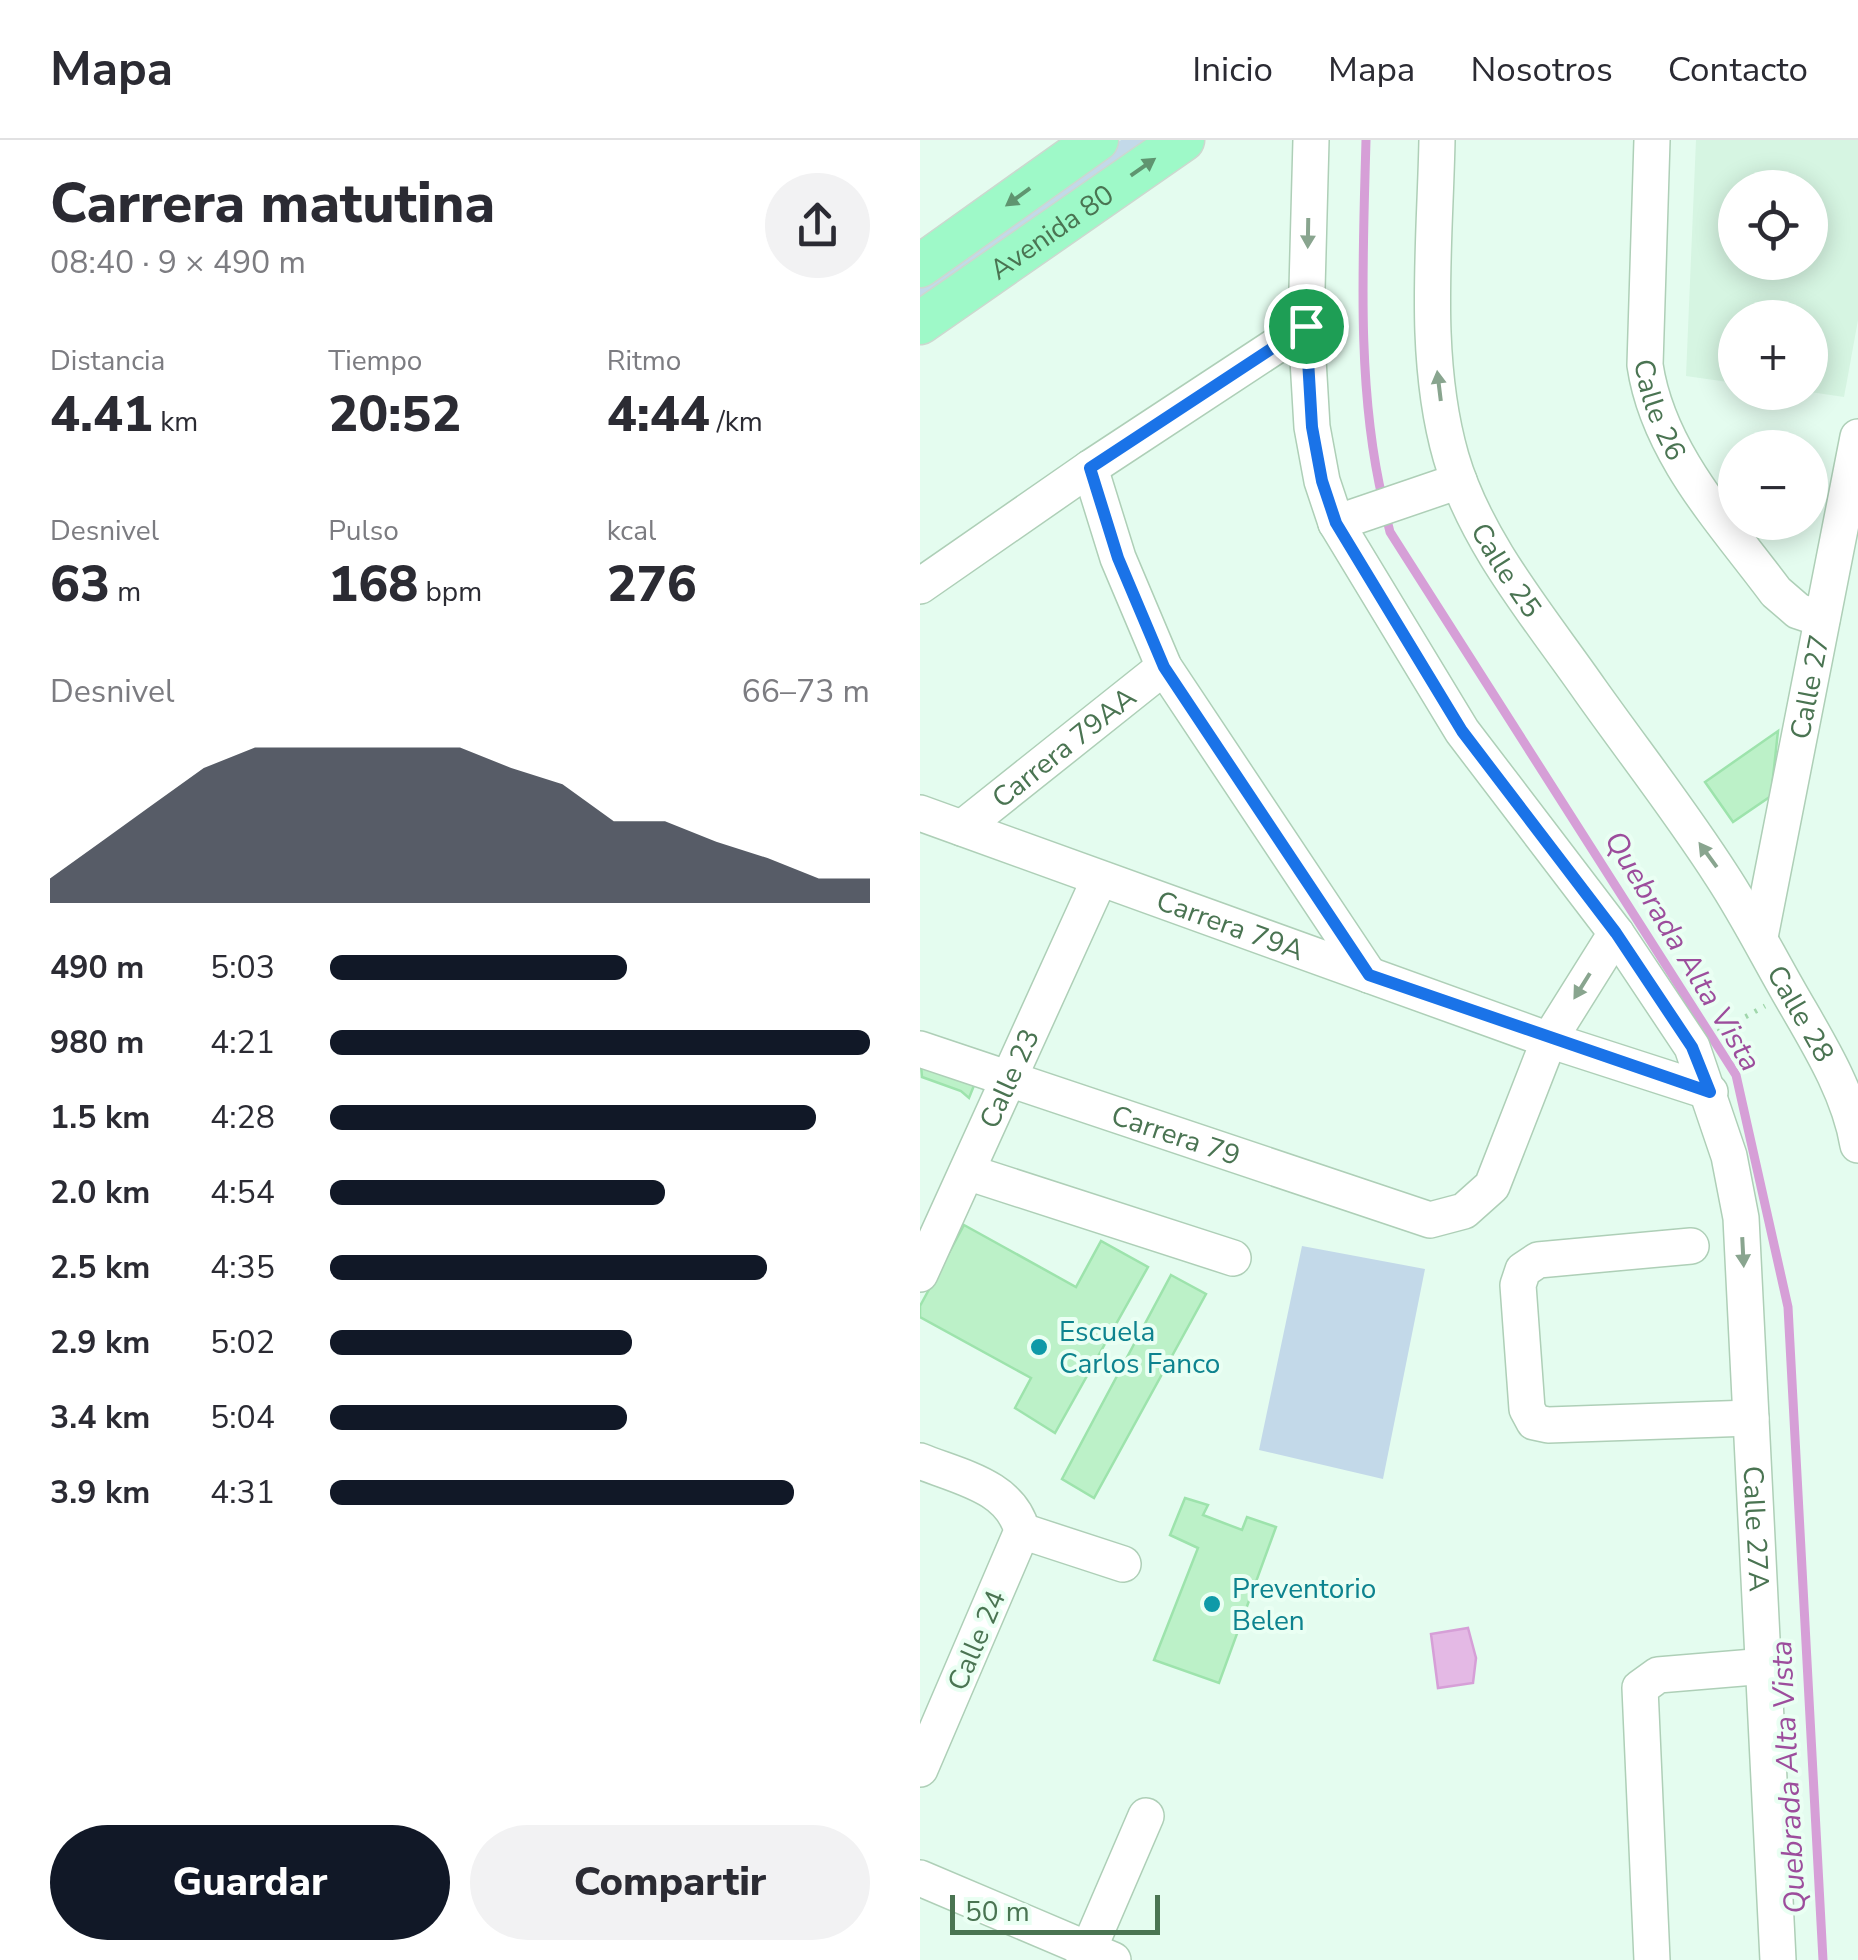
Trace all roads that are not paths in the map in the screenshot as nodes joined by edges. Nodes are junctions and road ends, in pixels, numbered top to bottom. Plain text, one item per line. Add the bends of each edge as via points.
1 (1097, 140) edge
2 (1182, 140) edge
3 (1311, 140) edge
4 (1437, 140) edge
5 (1652, 140) edge
6 (920, 266) edge
7 (920, 323) edge
8 (1306, 326) junction
9 (1858, 437) edge
10 (1090, 468) junction
11 (1459, 481) junction
12 (1336, 523) junction
13 (920, 586) edge
14 (1822, 619) junction
15 (1164, 667) junction
16 (920, 812) edge
17 (962, 828) junction
18 (1099, 880) junction
19 (1616, 933) junction
20 (1760, 938) junction
21 (1369, 975) junction
22 (1549, 1040) junction
23 (920, 1050) edge
24 (1008, 1082) junction
25 (1710, 1092) junction
26 (1858, 1145) edge
27 (967, 1172) junction
28 (1692, 1246) dead end
29 (1233, 1258) dead end
30 (920, 1274) edge
31 (1751, 1418) junction
32 (920, 1462) edge
33 (1020, 1520) junction
34 (1122, 1564) dead end
35 (1766, 1666) junction
36 (920, 1769) edge
37 (1146, 1816) dead end
38 (920, 1878) edge
39 (1095, 1956) edge
40 (1652, 1960) edge
41 (1778, 1960) edge

1 -> 6 main road, Avenida 80
7 -> 2 main road, Avenida 80
3 -> 8 street
11 -> 4 street, Calle 25 via 1444,422 1434,326
5 - 14 street, Calle 26 via 1645,365 1650,398 1663,434 1776,592
8 - 10 street
8 - 12 street via 1312,427
9 - 14 street, Calle 27
10 - 13 street
10 - 15 street via 1118,558
11 - 12 street
20 -> 11 street, Calle 25 via 1518,586
12 - 19 street via 1462,731
14 - 20 street, Calle 27
15 - 17 street, Carrera 79AA
15 - 21 street
16 - 17 street, Carrera 79A
17 - 18 street, Carrera 79A
18 - 21 street, Carrera 79A
18 - 24 street, Calle 23
19 -> 22 street
19 - 25 street via 1692,1047
20 - 26 street, Calle 28 via 1822,1049 1854,1120
21 - 22 street, Carrera 79A
22 - 24 street, Carrera 79 via 1492,1186 1464,1211 1430,1220
22 - 25 street, Carrera 79A
23 - 24 street, Carrera 79
24 - 27 street, Calle 23
25 -> 31 street, Calle 27A via 1741,1218
27 - 29 street
27 - 30 street, Calle 23
28 - 31 street via 1538,1260 1523,1270 1518,1285 1527,1409 1534,1422 1548,1426
31 - 35 street, Calle 27A
32 - 33 street via 999,1494
33 - 34 street
33 - 36 street, Calle 24
35 - 40 street via 1658,1675 1640,1688
35 - 41 street, Calle 27A
37 - 39 street
38 - 39 street

